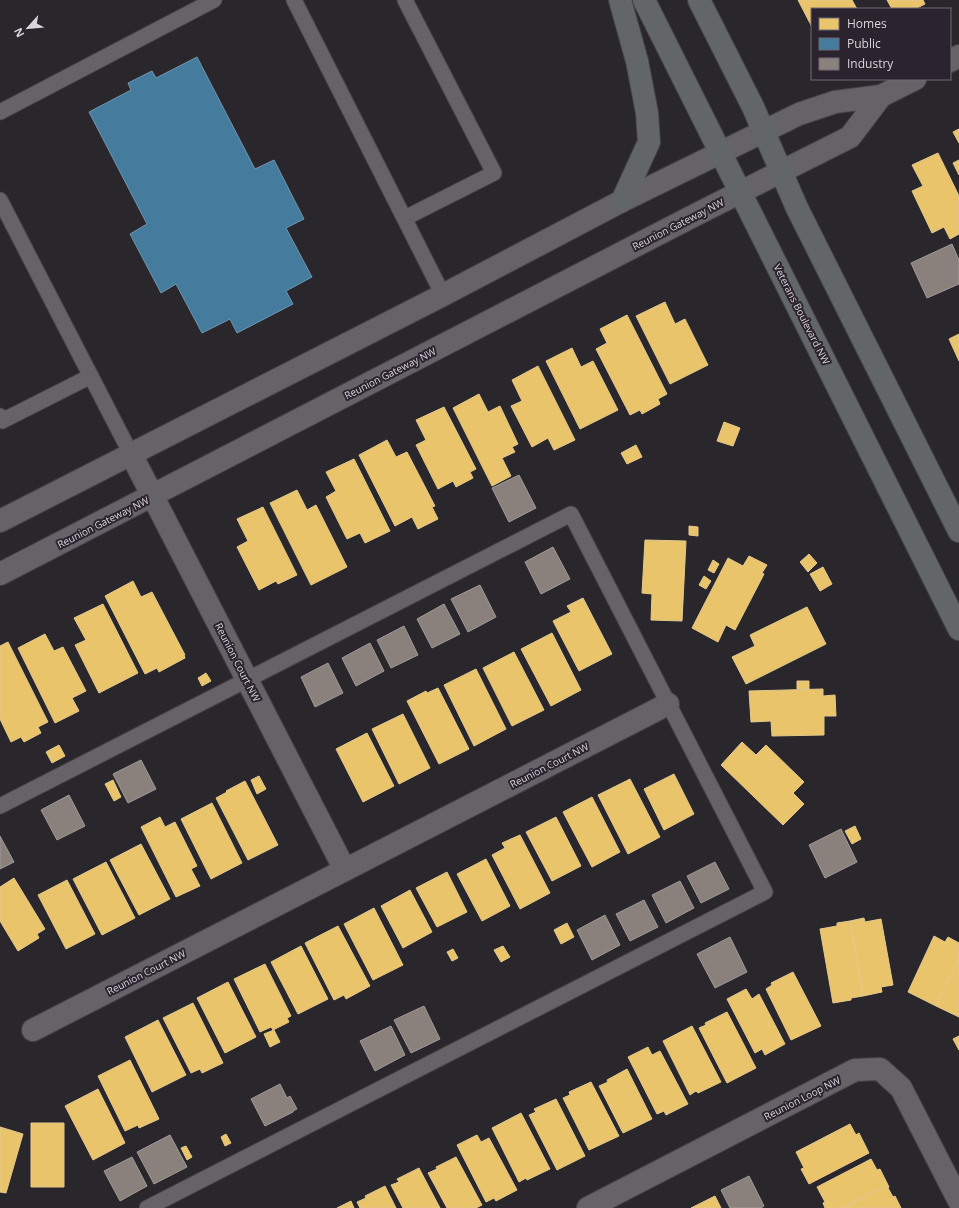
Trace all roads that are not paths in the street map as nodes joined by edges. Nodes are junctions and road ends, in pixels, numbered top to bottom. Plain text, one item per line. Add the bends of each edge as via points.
1 (214, 0) edge
2 (294, 0) edge
3 (406, 0) edge
4 (620, 0) edge
5 (644, 0) edge
6 (699, 0) edge
7 (913, 80) edge
8 (881, 96) junction
9 (0, 112) edge
10 (763, 131) junction
11 (720, 152) junction
12 (781, 172) junction
13 (740, 192) junction
14 (0, 200) edge
15 (622, 201) junction
16 (405, 218) junction
17 (443, 294) junction
18 (90, 376) junction
19 (0, 416) edge
20 (131, 454) junction
21 (152, 496) junction
22 (0, 521) edge
23 (959, 531) edge
24 (0, 574) edge
25 (959, 629) edge
26 (247, 680) junction
27 (668, 704) junction
28 (0, 806) edge
29 (345, 870) junction
30 (33, 1030) dead end
31 (959, 1200) edge
32 (147, 1208) edge
33 (588, 1208) edge

1 - 9 lane
2 - 16 lane
3 - 16 lane via 494,173
4 - 15 main road via 637,61 647,114 649,142
5 - 11 main road, Veterans Boulevard NW
6 - 10 main road
7 - 8 street
8 - 10 street via 835,102 799,114
8 - 12 street, Reunion Gateway NW via 850,137
10 - 11 street
10 - 12 main road
11 - 13 main road, Veterans Boulevard NW
11 - 15 street
12 - 13 street, Reunion Gateway NW
12 - 23 main road via 800,216
13 - 21 street, Reunion Gateway NW
13 - 25 main road, Veterans Boulevard NW
14 - 18 lane
15 - 17 street
16 - 17 lane
17 - 20 street
18 - 19 lane via 2,421
18 - 20 lane
20 - 21 street, Reunion Court NW
20 - 22 street
21 - 24 street, Reunion Gateway NW
21 - 26 street, Reunion Court NW
26 - 27 lane via 571,514
26 - 28 lane
26 - 29 street, Reunion Court NW
27 - 29 street, Reunion Court NW
27 - 32 lane via 765,892
29 - 30 street, Reunion Court NW
31 - 33 street, Reunion Loop NW via 901,1088 880,1069 855,1070

